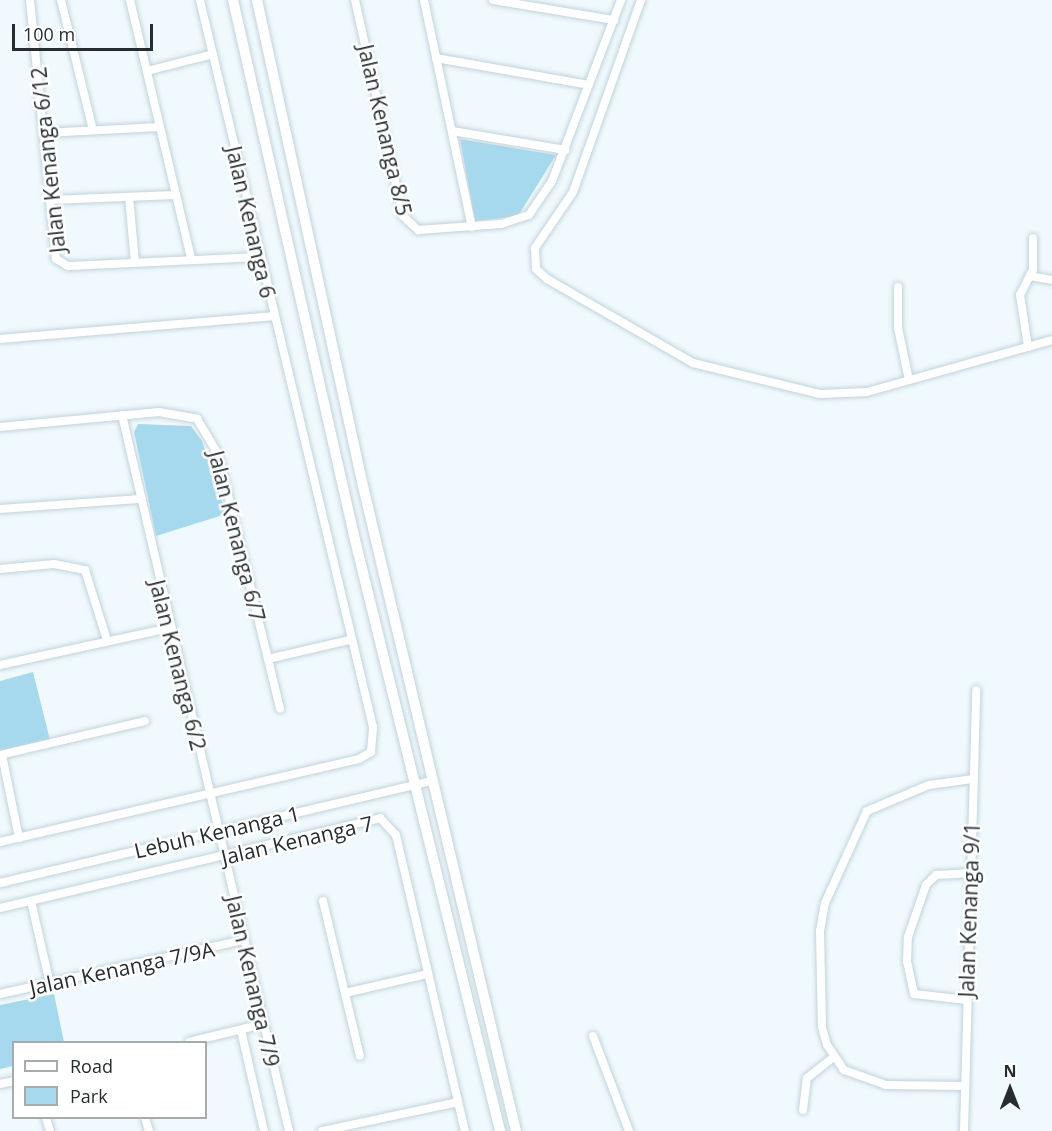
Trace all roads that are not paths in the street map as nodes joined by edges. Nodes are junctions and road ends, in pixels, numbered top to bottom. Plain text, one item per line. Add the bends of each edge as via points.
1 (30, 0) edge
2 (61, 0) edge
3 (130, 0) edge
4 (200, 0) edge
5 (233, 0) edge
6 (257, 0) edge
7 (355, 0) edge
8 (424, 0) edge
9 (493, 0) edge
10 (621, 0) edge
11 (641, 0) edge
12 (614, 20) junction
13 (213, 54) junction
14 (436, 58) junction
15 (147, 71) junction
16 (589, 85) junction
17 (159, 127) junction
18 (93, 130) junction
19 (452, 131) junction
20 (44, 133) junction
21 (565, 150) junction
22 (175, 195) junction
23 (129, 197) junction
24 (50, 201) junction
25 (472, 227) junction
26 (1033, 238) dead end
27 (260, 257) junction
28 (191, 259) junction
29 (135, 264) junction
30 (1030, 276) junction
31 (1052, 280) edge
32 (898, 287) dead end
33 (274, 316) junction
34 (0, 339) edge
35 (1052, 340) edge
36 (1028, 347) junction
37 (909, 380) junction
38 (122, 416) junction
39 (0, 427) edge
40 (138, 499) junction
41 (0, 509) edge
42 (0, 569) edge
43 (170, 628) junction
44 (107, 640) junction
45 (349, 640) junction
46 (268, 659) junction
47 (0, 665) edge
48 (976, 690) dead end
49 (280, 709) dead end
50 (145, 721) dead end
51 (1, 755) edge
52 (972, 779) junction
53 (433, 781) junction
54 (416, 784) junction
55 (209, 794) junction
56 (218, 831) junction
57 (19, 838) junction
58 (0, 842) edge
59 (224, 857) junction
60 (970, 873) junction
61 (0, 883) edge
62 (31, 901) junction
63 (323, 901) dead end
64 (0, 908) edge
65 (244, 940) junction
66 (427, 974) junction
67 (50, 984) junction
68 (345, 993) junction
69 (0, 994) edge
70 (966, 1000) junction
71 (263, 1024) junction
72 (241, 1030) junction
73 (593, 1036) dead end
74 (193, 1041) edge
75 (360, 1056) dead end
76 (833, 1058) junction
77 (964, 1086) junction
78 (458, 1102) junction
79 (803, 1110) dead end
80 (264, 1131) edge
81 (289, 1131) edge
82 (322, 1131) edge
83 (465, 1131) edge
84 (500, 1131) edge
85 (516, 1131) edge
86 (629, 1131) edge
87 (964, 1131) edge

1 - 20 street, Jalan Kenanga 6/12
2 - 18 street
3 - 15 street
4 - 13 street, Jalan Kenanga 6
5 - 54 street
6 - 53 street
7 - 25 street, Jalan Kenanga 8/5 via 403,216 418,230
8 - 14 street
9 - 12 street
10 - 12 street, Jalan Kenanga 8/5
11 - 37 street via 573,192 534,248 536,269 693,363 840,396
12 - 16 street, Jalan Kenanga 8/5
13 - 15 street
13 - 27 street, Jalan Kenanga 6
14 - 16 street
14 - 19 street
15 - 17 street
16 - 21 street, Jalan Kenanga 8/5
17 - 18 street
17 - 22 street
18 - 20 street
19 - 21 street
19 - 25 street
20 - 24 street, Jalan Kenanga 6/12
21 - 25 street, Jalan Kenanga 8/5 via 529,215
22 - 23 street
22 - 28 street
23 - 24 street
23 - 29 street
24 - 29 street, Jalan Kenanga 6/12 via 53,248 60,265
26 - 30 street
27 - 28 street, Jalan Kenanga 6/12
27 - 33 street, Jalan Kenanga 6
28 - 29 street, Jalan Kenanga 6/12
30 - 31 street
30 - 36 street via 1020,295
32 - 37 street via 898,328
33 - 34 street, Jalan Kenanga 6
33 - 45 street
35 - 36 street
36 - 37 street
38 - 39 street, Jalan Kenanga 6/7
38 - 40 street, Jalan Kenanga 6/2
38 - 46 street, Jalan Kenanga 6/7 via 180,413 197,419 209,434
40 - 41 street
40 - 43 street, Jalan Kenanga 6/2
42 - 44 street via 54,564 85,570
43 - 44 street
43 - 55 street, Jalan Kenanga 6/2
44 - 47 street
45 - 46 street
45 - 55 street via 373,727 371,752 359,759
46 - 49 street, Jalan Kenanga 6/7
48 - 52 street, Jalan Kenanga 9/1
50 - 51 street
51 - 57 street
52 - 60 street, Jalan Kenanga 9/1
52 - 76 street via 951,780 878,803 857,823 821,918 822,1027
53 - 54 street, Lebuh Kenanga 1
53 - 85 street
54 - 56 street, Lebuh Kenanga 1
54 - 84 street
55 - 56 street, Jalan Kenanga 6/2
55 - 57 street
56 - 59 street, Jalan Kenanga 7/9
56 - 61 street, Lebuh Kenanga 1
57 - 58 street
59 - 62 street, Jalan Kenanga 7
59 - 65 street, Jalan Kenanga 7/9
59 - 66 street, Jalan Kenanga 7 via 370,819 391,824
60 - 70 street, Jalan Kenanga 9/1
60 - 70 street via 936,875 926,885 908,938 907,962 914,994
62 - 64 street, Jalan Kenanga 7
62 - 67 street
63 - 68 street
65 - 67 street, Jalan Kenanga 7/9A
65 - 71 street, Jalan Kenanga 7/9
66 - 68 street
66 - 78 street, Jalan Kenanga 7
67 - 69 street, Jalan Kenanga 7/9A
68 - 75 street
70 - 77 street, Jalan Kenanga 9/1
71 - 72 street
71 - 81 street, Jalan Kenanga 7/9
72 - 74 street
72 - 80 street
73 - 86 street
76 - 77 street via 861,1080
76 - 79 street via 807,1078
77 - 87 street, Jalan Kenanga 9/1
78 - 82 street
78 - 83 street, Jalan Kenanga 7

